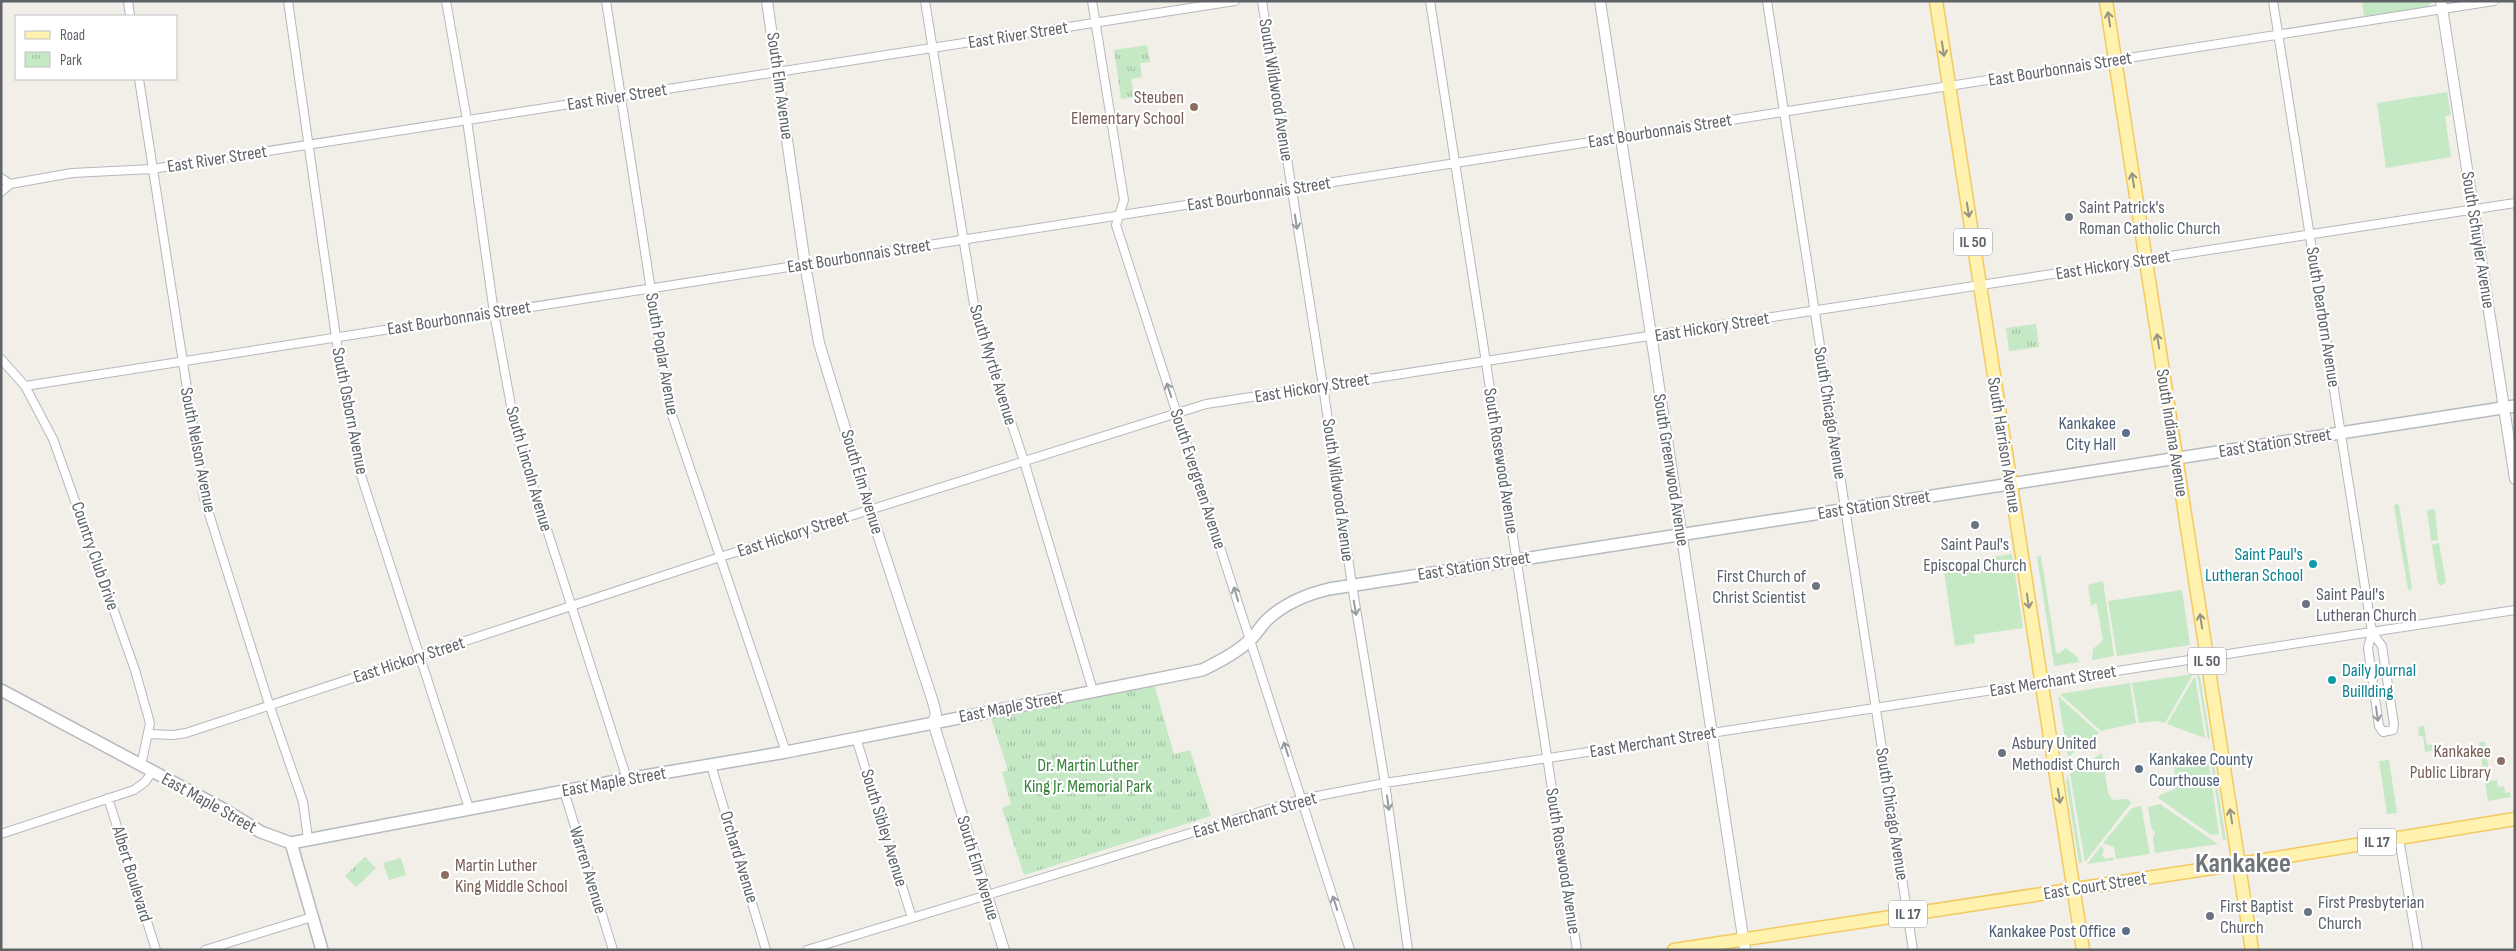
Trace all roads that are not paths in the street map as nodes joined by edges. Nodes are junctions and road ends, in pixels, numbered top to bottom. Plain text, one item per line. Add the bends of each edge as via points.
1 (128, 1) edge
2 (288, 1) edge
3 (446, 1) edge
4 (606, 1) edge
5 (767, 1) edge
6 (925, 1) edge
7 (1092, 1) edge
8 (1235, 1) edge
9 (1262, 1) edge
10 (1430, 1) edge
11 (1600, 1) edge
12 (1767, 1) edge
13 (1936, 1) edge
14 (2106, 1) edge
15 (2273, 1) edge
16 (2494, 1) edge
17 (2442, 5) edge
18 (130, 15) edge
19 (1096, 23) junction
20 (2278, 35) junction
21 (933, 48) junction
22 (2115, 60) junction
23 (778, 72) junction
24 (139, 80) edge
25 (1949, 86) junction
26 (622, 96) junction
27 (1784, 112) junction
28 (467, 120) junction
29 (1620, 137) junction
30 (310, 144) junction
31 (1455, 163) junction
32 (152, 169) junction
33 (1, 178) edge
34 (10, 184) junction
35 (1291, 189) junction
36 (1, 192) edge
37 (2515, 203) edge
38 (2473, 210) junction
39 (1118, 216) junction
40 (2310, 235) junction
41 (963, 240) junction
42 (2146, 260) junction
43 (805, 264) junction
44 (1980, 285) junction
45 (650, 288) junction
46 (1814, 311) junction
47 (494, 313) junction
48 (1651, 336) junction
49 (336, 337) junction
50 (1, 359) edge
51 (182, 361) junction
52 (1486, 361) junction
53 (25, 386) junction
54 (1323, 386) junction
55 (2509, 406) edge
56 (1176, 412) junction
57 (2341, 432) junction
58 (2176, 458) junction
59 (1024, 461) junction
60 (2515, 479) edge
61 (2010, 484) junction
62 (1845, 509) junction
63 (870, 510) junction
64 (1681, 534) junction
65 (720, 557) junction
66 (1516, 560) junction
67 (1352, 585) junction
68 (570, 606) junction
69 (2515, 610) edge
70 (2372, 632) junction
71 (1250, 640) junction
72 (421, 657) junction
73 (2207, 657) junction
74 (2041, 683) junction
75 (1, 690) edge
76 (1093, 691) junction
77 (269, 704) junction
78 (1876, 708) junction
79 (933, 722) junction
80 (1712, 733) junction
81 (149, 734) junction
82 (856, 738) junction
83 (786, 752) junction
84 (1547, 758) junction
85 (711, 765) junction
86 (141, 766) junction
87 (152, 772) junction
88 (627, 779) junction
89 (1385, 783) junction
90 (564, 791) junction
91 (108, 798) junction
92 (1302, 799) junction
93 (469, 808) junction
94 (2515, 819) edge
95 (1, 834) edge
96 (308, 839) junction
97 (2399, 839) junction
98 (291, 843) junction
99 (2239, 864) junction
100 (2073, 889) junction
101 (987, 895) junction
102 (1907, 914) junction
103 (312, 917) junction
104 (912, 918) junction
105 (1745, 945) edge
106 (156, 950) edge
107 (205, 950) edge
108 (322, 950) edge
109 (613, 950) edge
110 (766, 950) edge
111 (807, 950) edge
112 (1004, 950) edge
113 (1350, 950) edge
114 (1408, 950) edge
115 (1577, 950) edge
116 (1674, 950) edge
117 (1913, 950) edge
118 (2083, 950) edge
119 (2252, 950) edge
120 (2418, 950) edge

1 - 18 street
2 - 30 street, South Osborn Avenue
3 - 28 street, South Lincoln Avenue
4 - 26 street, South Poplar Avenue
5 - 23 street, South Elm Avenue
6 - 21 street, South Myrtle Avenue
7 - 19 street, South Evergreen Avenue
8 - 19 street, East River Street
9 - 35 street, South Wildwood Avenue
10 - 31 street, South Rosewood Avenue
11 - 29 street, South Greenwood Avenue
12 - 27 street, South Chicago Avenue
13 -> 25 main road, South Harrison Avenue / IL 50
22 -> 14 main road, South Indiana Avenue / IL 50
15 - 20 street, South Dearborn Avenue
16 - 17 street, East Bourbonnais Street
17 - 20 street, East Bourbonnais Street
17 - 38 street, South Schuyler Avenue
19 - 21 street, East River Street
19 - 39 street, South Evergreen Avenue via 1124,200
20 - 22 street, East Bourbonnais Street
20 - 40 street, South Dearborn Avenue
21 - 23 street, East River Street
21 - 41 street, South Myrtle Avenue
22 - 25 street, East Bourbonnais Street
42 -> 22 main road, South Indiana Avenue / IL 50
23 - 26 street, East River Street
23 - 43 street, South Elm Avenue
24 - 32 street, South Nelson Avenue
25 - 27 street, East Bourbonnais Street
25 -> 44 main road, South Harrison Avenue / IL 50
26 - 28 street, East River Street
26 - 45 street, South Poplar Avenue
27 - 29 street, East Bourbonnais Street
27 - 46 street, South Chicago Avenue
28 - 30 street, East River Street
28 - 47 street, South Lincoln Avenue
29 - 31 street, East Bourbonnais Street
29 - 48 street, South Greenwood Avenue
30 - 32 street, East River Street
30 - 49 street, South Osborn Avenue
31 - 35 street, East Bourbonnais Street
31 - 52 street, South Rosewood Avenue
32 - 34 street, East River Street via 72,173
32 - 51 street, South Nelson Avenue
33 - 34 street
34 - 36 street
35 - 39 street, East Bourbonnais Street
35 -> 54 street, South Wildwood Avenue
37 - 38 street, East Hickory Street
38 - 40 street, East Hickory Street
38 - 55 street, South Schuyler Avenue
39 - 41 street, East Bourbonnais Street
56 -> 39 street, South Evergreen Avenue via 1116,225
40 - 42 street, East Hickory Street
40 - 57 street, South Dearborn Avenue
41 - 43 street, East Bourbonnais Street
41 - 59 street, South Myrtle Avenue via 976,317
42 - 44 street, East Hickory Street
58 -> 42 main road, South Indiana Avenue / IL 50
43 - 45 street, East Bourbonnais Street
43 - 63 street, South Elm Avenue via 819,343
44 - 46 street, East Hickory Street
44 - 61 main road, South Harrison Avenue / IL 50
45 - 47 street, East Bourbonnais Street
45 - 65 street, South Poplar Avenue via 669,406
46 - 48 street, East Hickory Street
46 - 62 street, South Chicago Avenue
47 - 49 street, East Bourbonnais Street
47 - 68 street, South Lincoln Avenue via 516,433
48 - 52 street, East Hickory Street
48 - 64 street, South Greenwood Avenue
49 - 51 street, East Bourbonnais Street
49 - 72 street, South Osborn Avenue via 358,466
50 - 53 street, Country Club Drive
51 - 53 street, East Bourbonnais Street
51 - 77 street, South Nelson Avenue via 204,498
52 - 54 street, East Hickory Street
52 - 66 street, South Rosewood Avenue
53 - 81 street, Country Club Drive via 53,439 149,713
54 - 56 street, East Hickory Street via 1206,404
54 - 67 street, South Wildwood Avenue
55 - 57 main road, East Station Street
55 - 60 street, South Schuyler Avenue
56 - 59 street, East Hickory Street
71 -> 56 street, South Evergreen Avenue
57 - 58 main road, East Station Street
57 - 70 street, South Dearborn Avenue
58 - 61 main road, East Station Street
73 -> 58 main road, South Indiana Avenue / IL 50
59 - 63 street, East Hickory Street
59 - 76 street, South Myrtle Avenue
61 - 62 main road, East Station Street
61 -> 74 main road, South Harrison Avenue / IL 50
62 - 64 main road, East Station Street
62 - 78 street, South Chicago Avenue
63 - 65 street, East Hickory Street
63 - 79 street, South Elm Avenue via 933,702 936,714
64 - 66 main road, East Station Street
64 - 80 street, South Greenwood Avenue
65 - 68 street, East Hickory Street
65 - 83 street, South Poplar Avenue
66 - 67 main road, East Station Street
66 - 84 street, South Rosewood Avenue
67 - 71 main road, East Station Street via 1312,593 1296,601 1269,618
67 -> 89 street, South Wildwood Avenue
68 - 72 street, East Hickory Street
68 - 88 street, South Lincoln Avenue
69 - 70 street, East Merchant Street
70 -> 70 street via 2368,648 2379,726 2383,732 2389,732 2394,724 2382,646
70 - 73 street, East Merchant Street
71 - 76 main road, East Maple Street via 1202,670
92 -> 71 street, South Evergreen Avenue
72 - 77 street, East Hickory Street
72 - 93 street, South Osborn Avenue
73 - 74 street, East Merchant Street
99 -> 73 main road, South Indiana Avenue / IL 50
74 - 78 street, East Merchant Street
74 -> 100 main road, South Harrison Avenue / IL 50
75 - 86 main road, East Maple Street
76 - 79 main road, East Maple Street
77 - 81 street, East Hickory Street via 186,733
77 - 96 street, South Nelson Avenue via 303,802
78 - 80 street, East Merchant Street
78 - 102 street, South Chicago Avenue
79 - 82 main road, East Maple Street
79 - 101 street, South Elm Avenue
80 - 84 street, East Merchant Street
80 - 105 street, South Greenwood Avenue
81 - 86 street, Country Club Drive
82 - 83 main road, East Maple Street
82 - 104 street, South Sibley Avenue
83 - 85 main road, East Maple Street
84 - 89 street, East Merchant Street
84 - 115 street, South Rosewood Avenue
85 - 88 main road, East Maple Street
85 - 110 street, Orchard Avenue
86 - 87 main road, East Maple Street
87 - 91 street via 134,790
87 - 98 main road, East Maple Street via 261,832
88 - 90 main road, East Maple Street
89 - 92 street, East Merchant Street
89 -> 114 street, South Wildwood Avenue
90 - 93 main road, East Maple Street
90 - 109 street, Warren Avenue
91 - 95 street
91 - 106 street, Albert Boulevard
92 - 101 street, East Merchant Street
113 -> 92 street, South Evergreen Avenue
93 - 96 main road, East Maple Street
94 - 97 main road, East Court Street / IL 17
96 - 98 main road, East Maple Street
97 - 99 main road, East Court Street / IL 17
97 - 120 street
98 - 103 main road
99 - 100 main road, East Court Street / IL 17
99 - 119 main road, IL 50
100 - 102 main road, East Court Street / IL 17
100 - 118 main road, IL 50
101 - 104 street, East Merchant Street
101 - 112 street, South Elm Avenue
102 - 105 main road, East Court Street / IL 17
102 - 117 street, South Chicago Avenue
103 - 107 street
103 - 108 main road
104 - 111 street, East Merchant Street
105 - 116 main road, East Court Street / IL 17

